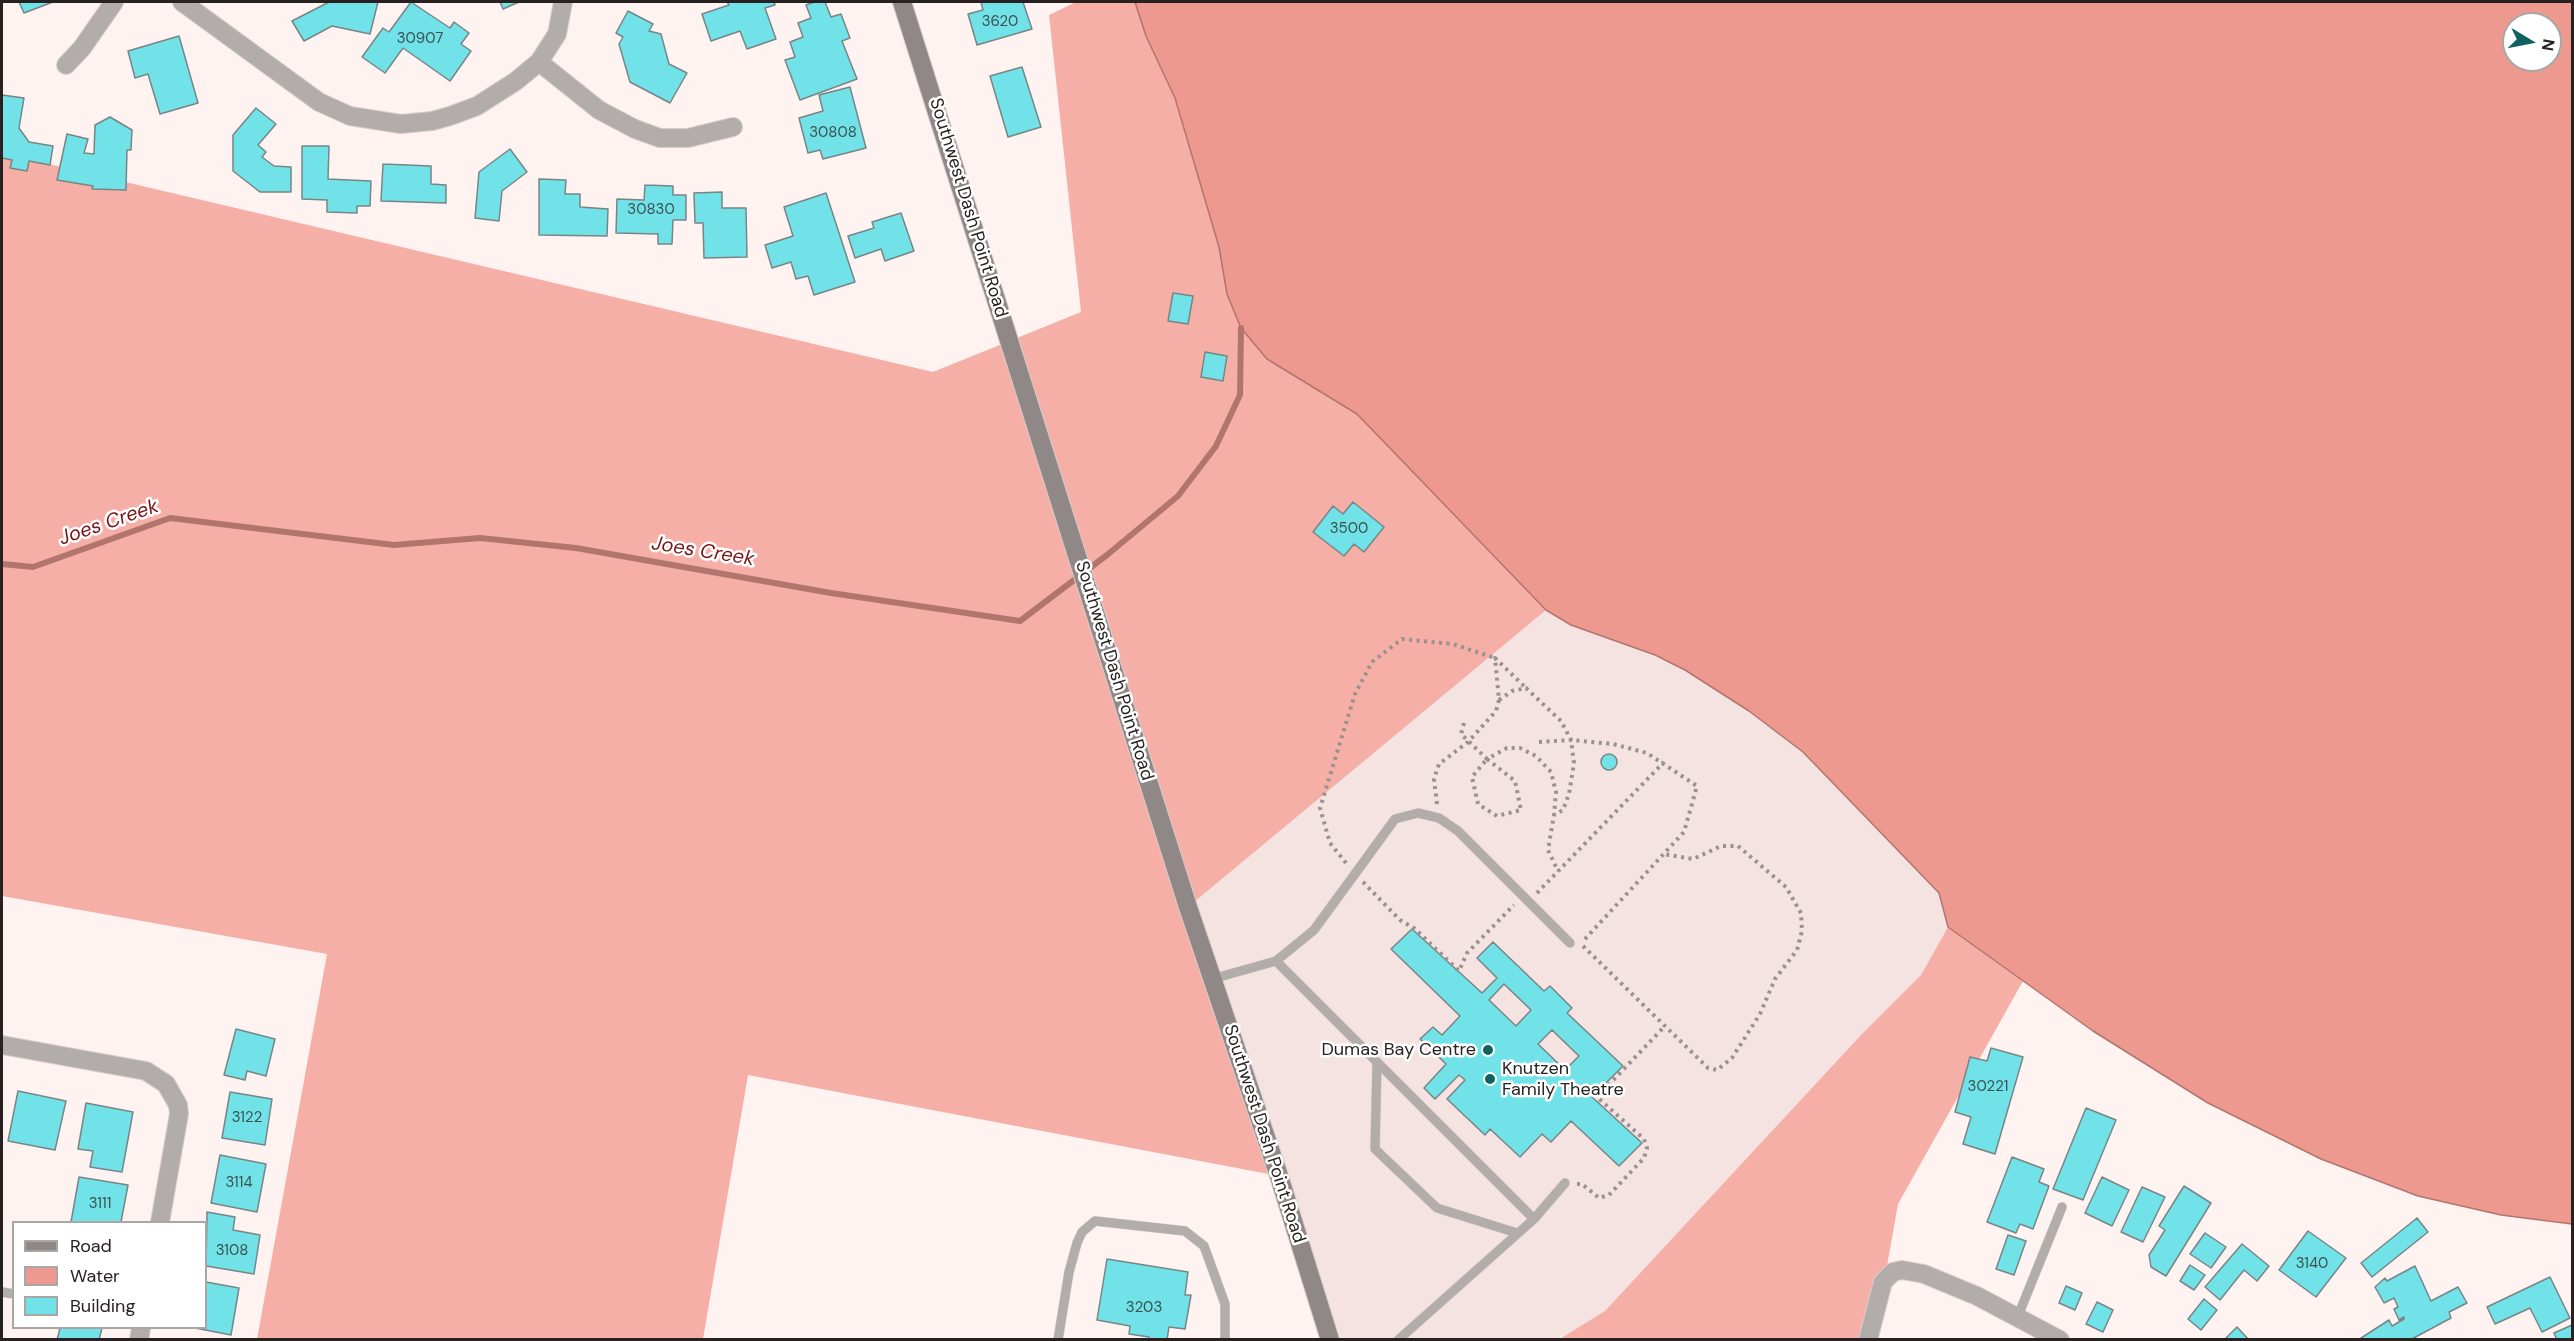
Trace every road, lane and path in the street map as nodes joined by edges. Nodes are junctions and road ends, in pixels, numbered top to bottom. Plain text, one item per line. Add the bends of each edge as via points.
1 (114, 2) edge
2 (182, 2) edge
3 (563, 2) edge
4 (902, 2) edge
5 (539, 62) junction
6 (66, 65) dead end
7 (733, 127) dead end
8 (1495, 658) junction
9 (1526, 688) junction
10 (1499, 700) junction
11 (1464, 723) dead end
12 (1571, 740) junction
13 (1468, 742) junction
14 (1539, 742) dead end
15 (1487, 759) junction
16 (1664, 762) junction
17 (1554, 816) junction
18 (1439, 818) junction
19 (1663, 854) junction
20 (1558, 871) junction
21 (1355, 874) junction
22 (1526, 899) junction
23 (1570, 943) dead end
24 (1276, 961) junction
25 (1212, 979) junction
26 (1665, 1026) junction
27 (2, 1045) edge
28 (1377, 1063) junction
29 (1565, 1183) joint
30 (2062, 1206) dead end
31 (1534, 1219) junction
32 (160, 1221) edge
33 (1517, 1233) junction
34 (2018, 1316) junction
35 (2054, 1335) edge
36 (1058, 1340) edge
37 (1225, 1340) edge
38 (1330, 1340) edge
39 (1398, 1340) edge
40 (1868, 1340) edge

1 - 6 street
2 - 5 street via 319,102 370,121 415,124 450,116 497,96
3 - 5 street via 557,34
4 - 25 main road, Southwest Dash Point Road
5 - 7 street via 599,110 660,138 688,138
8 - 9 path
8 - 10 path
8 - 21 path via 1453,644 1402,639 1372,662 1355,694 1320,808 1330,843
9 - 10 path
9 - 12 path via 1561,721
10 - 13 path via 1496,711
11 - 13 path via 1461,734
12 - 14 path
12 - 16 path via 1613,744
12 - 17 path via 1574,763 1569,794 1563,810
13 - 15 path
13 - 18 path via 1438,764 1434,779
15 - 15 path via 1515,781 1521,810 1497,816 1478,804 1472,777
15 - 17 path via 1507,748 1520,748 1536,756 1551,772 1556,792
16 - 19 path via 1697,786 1684,832
16 - 20 path
17 - 20 path via 1548,850
18 - 21 lane via 1418,813 1395,819
18 - 22 lane via 1458,831
19 - 26 path via 1581,943
19 - 26 path via 1693,859 1721,846 1738,846 1786,887 1801,913 1802,931 1797,950 1775,979 1760,1014 1732,1058 1717,1070 1708,1068
20 - 22 path
21 - 22 path via 1459,971 1467,953
21 - 24 lane via 1314,930
22 - 23 lane
24 - 25 lane
24 - 28 lane
25 - 38 main road, Southwest Dash Point Road
26 - 29 path via 1597,1097 1644,1139 1644,1158 1609,1195 1599,1198 1582,1184
27 - 32 street via 146,1071 173,1092 178,1114
28 - 31 lane
28 - 33 lane via 1375,1149 1437,1208
29 - 31 lane
30 - 34 lane
31 - 33 lane
33 - 39 lane
34 - 35 street
34 - 40 street via 1924,1274 1898,1270 1880,1288
36 - 37 lane via 1077,1244 1082,1232 1095,1221 1185,1231 1204,1246 1225,1304

